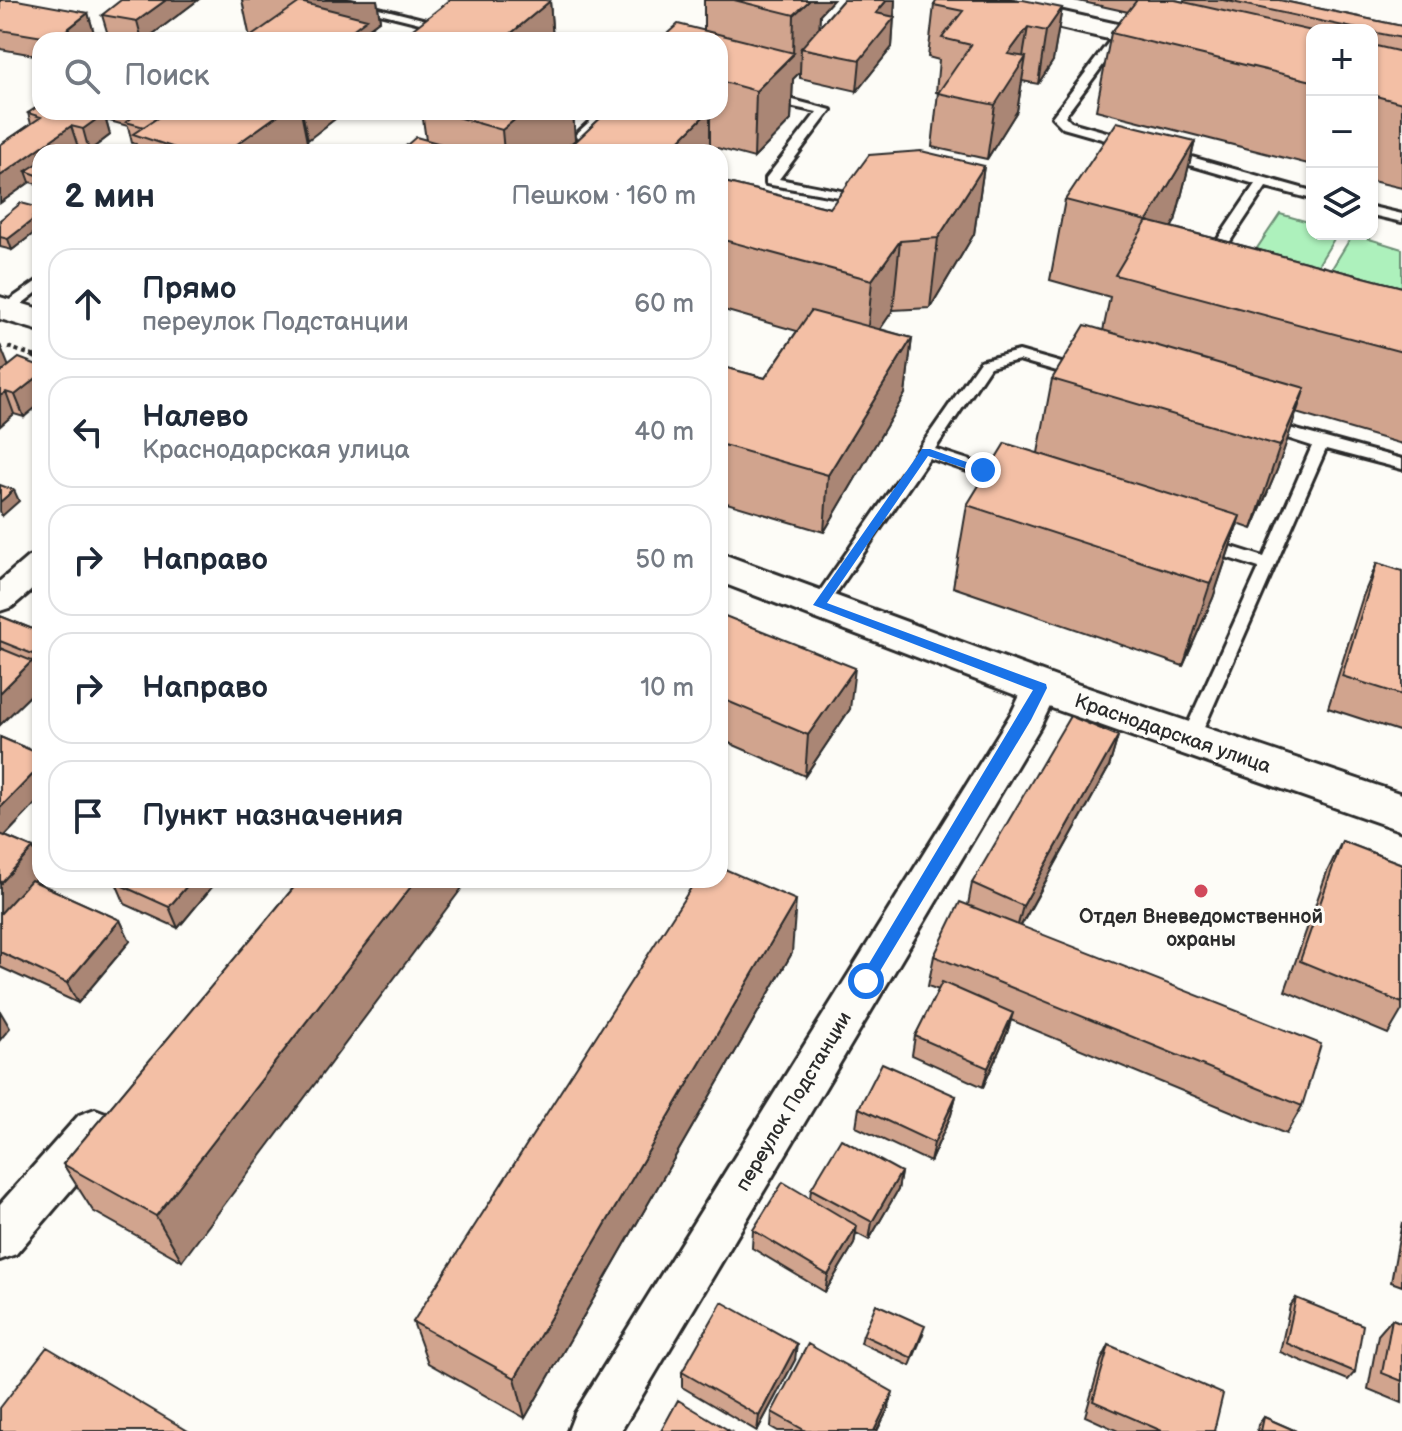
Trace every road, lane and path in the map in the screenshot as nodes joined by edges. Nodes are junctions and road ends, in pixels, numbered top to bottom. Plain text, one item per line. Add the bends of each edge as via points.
1 (333, 0) edge
2 (973, 0) edge
3 (455, 29) edge
4 (1121, 33) junction
5 (1194, 49) edge
6 (750, 94) edge
7 (598, 120) edge
8 (595, 144) edge
9 (1143, 147) edge
10 (1158, 152) edge
11 (1263, 182) junction
12 (1306, 193) edge
13 (881, 202) edge
14 (1378, 212) edge
15 (1402, 218) edge
16 (1199, 278) edge
17 (32, 288) edge
18 (3, 308) edge
19 (32, 318) edge
20 (0, 344) edge
21 (32, 356) edge
22 (1095, 377) edge
23 (1246, 421) edge
24 (1321, 443) junction
25 (926, 451) junction
26 (1402, 464) edge
27 (1030, 486) edge
28 (1194, 541) edge
29 (1269, 565) junction
30 (728, 570) edge
31 (32, 572) edge
32 (0, 599) edge
33 (819, 605) junction
34 (1041, 688) junction
35 (1190, 739) junction
36 (1402, 813) edge
37 (125, 1095) edge
38 (0, 1238) edge
39 (593, 1431) edge

1 - 3 lane
2 - 4 street
4 - 5 street
4 - 9 lane via 1058,117 1067,125
6 - 13 lane via 825,110 771,181
7 - 8 lane via 580,136 598,141
10 - 11 lane
11 - 12 lane
11 - 16 lane
14 - 15 lane
17 - 18 lane
18 - 19 street
20 - 21 path
22 - 25 lane via 1019,355 985,364
23 - 24 lane
24 - 26 lane
24 - 29 lane
25 - 27 lane
25 - 33 lane
28 - 29 lane
29 - 35 lane
30 - 33 street, Краснодарская улица
31 - 32 street
33 - 34 street, Краснодарская улица
34 - 35 street, Краснодарская улица
34 - 39 street, переулок Подстанции
35 - 36 street, Краснодарская улица
37 - 38 street

